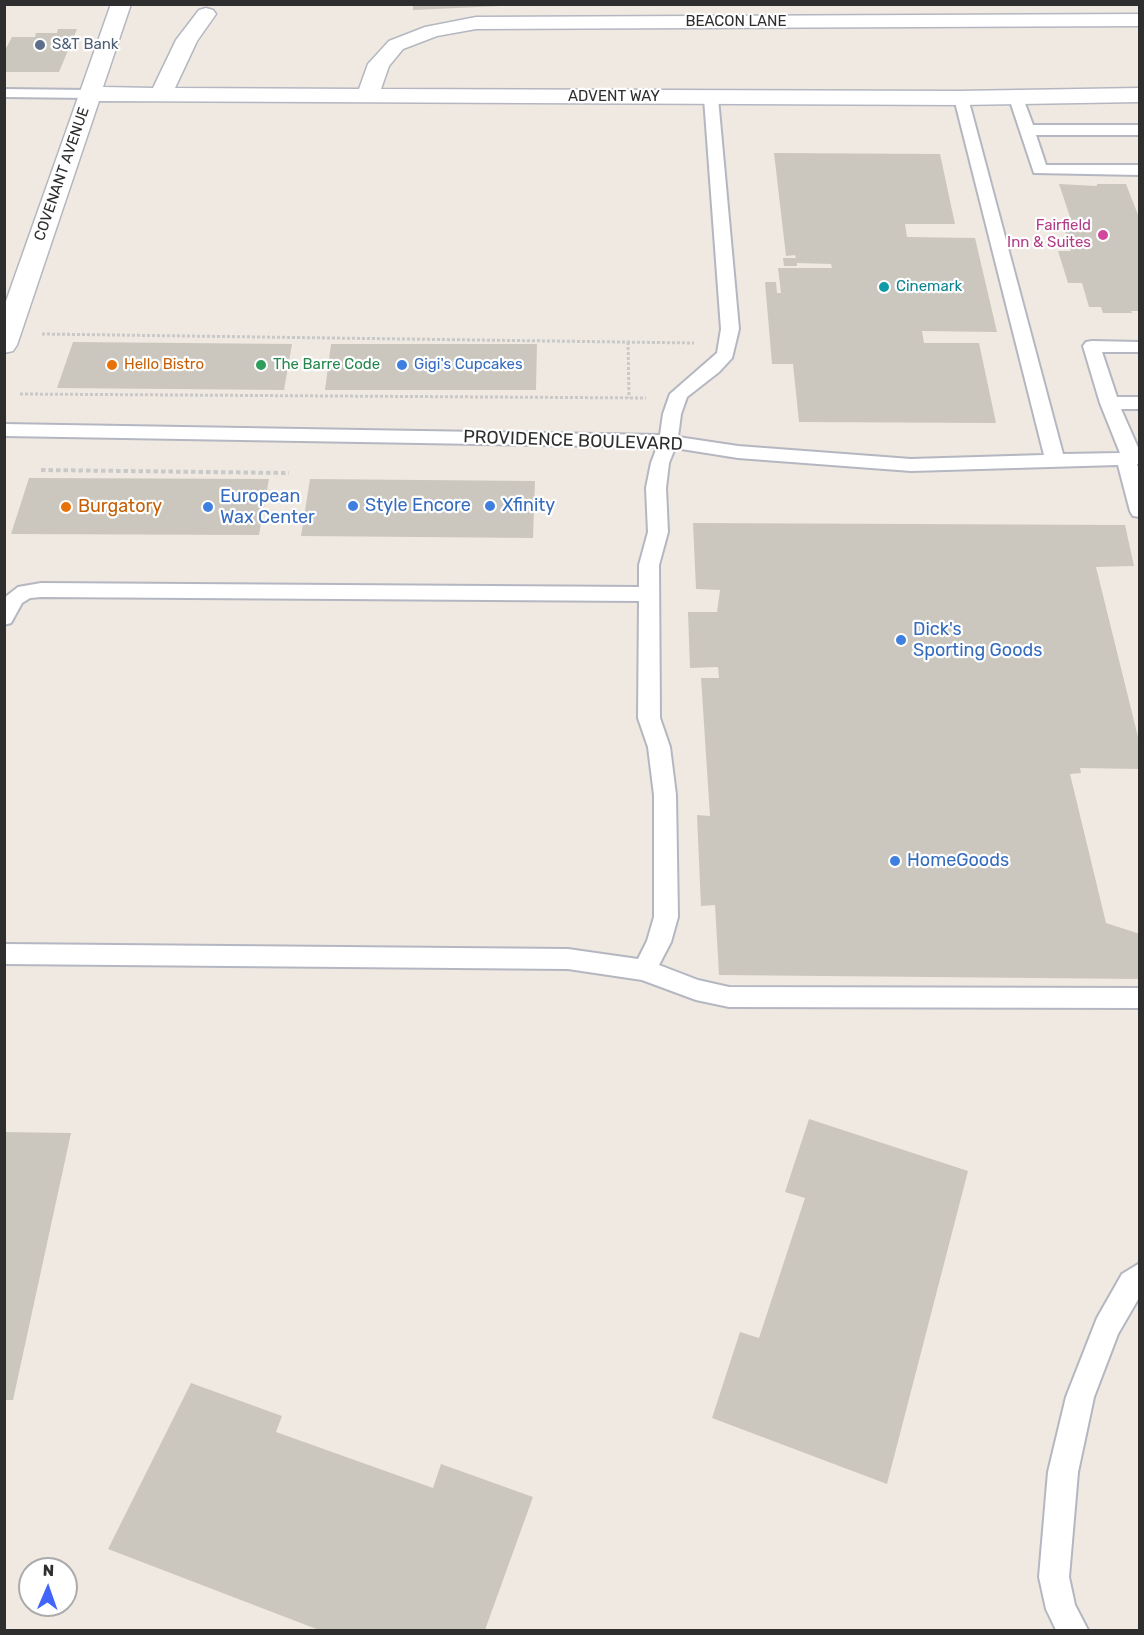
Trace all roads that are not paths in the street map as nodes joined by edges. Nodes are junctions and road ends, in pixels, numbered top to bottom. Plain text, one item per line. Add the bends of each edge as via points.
1 (122, 4) edge
2 (1132, 4) edge
3 (206, 14) dead end
4 (1140, 19) edge
5 (4, 93) edge
6 (89, 94) junction
7 (161, 94) junction
8 (368, 95) junction
9 (1140, 95) edge
10 (711, 98) junction
11 (961, 98) junction
12 (1016, 98) junction
13 (1027, 130) junction
14 (1140, 130) edge
15 (1140, 170) edge
16 (4, 345) edge
17 (1140, 347) edge
18 (1109, 402) junction
19 (1140, 403) edge
20 (4, 430) edge
21 (668, 441) junction
22 (1133, 459) edge
23 (1055, 461) junction
24 (1140, 511) edge
25 (650, 594) junction
26 (4, 618) edge
27 (4, 954) edge
28 (644, 970) junction
29 (1140, 998) edge
30 (1140, 1276) edge
31 (1072, 1630) edge

1 - 6 street, COVENANT AVENUE
2 - 4 street
3 - 7 street via 187,40
4 - 8 street, BEACON LANE via 476,23 432,31 396,45 379,64
5 - 6 lane
6 - 7 street, ADVENT WAY
6 - 16 street, COVENANT AVENUE
7 - 8 street, ADVENT WAY
8 - 10 street, ADVENT WAY
9 - 12 street, ADVENT WAY
10 - 11 street, ADVENT WAY
10 - 21 lane via 730,329 726,354 680,393
11 - 12 street, ADVENT WAY
11 - 23 lane
12 - 13 lane
13 - 14 lane
13 - 15 lane via 1040,170
17 - 18 lane via 1092,346
18 - 19 lane
18 - 22 lane
20 - 21 lane, PROVIDENCE BOULEVARD
21 - 23 lane, PROVIDENCE BOULEVARD via 738,452 911,465
21 - 25 lane via 656,488 658,532 649,565
22 - 23 lane, PROVIDENCE BOULEVARD
22 - 24 lane
25 - 26 lane via 41,590 15,598
25 - 28 lane via 649,718 659,747 664,795 666,917 659,942
27 - 28 lane via 568,959
28 - 29 lane via 696,990 729,997
30 - 31 lane via 1132,1283 1103,1337 1080,1396 1063,1472 1054,1576 1061,1609

